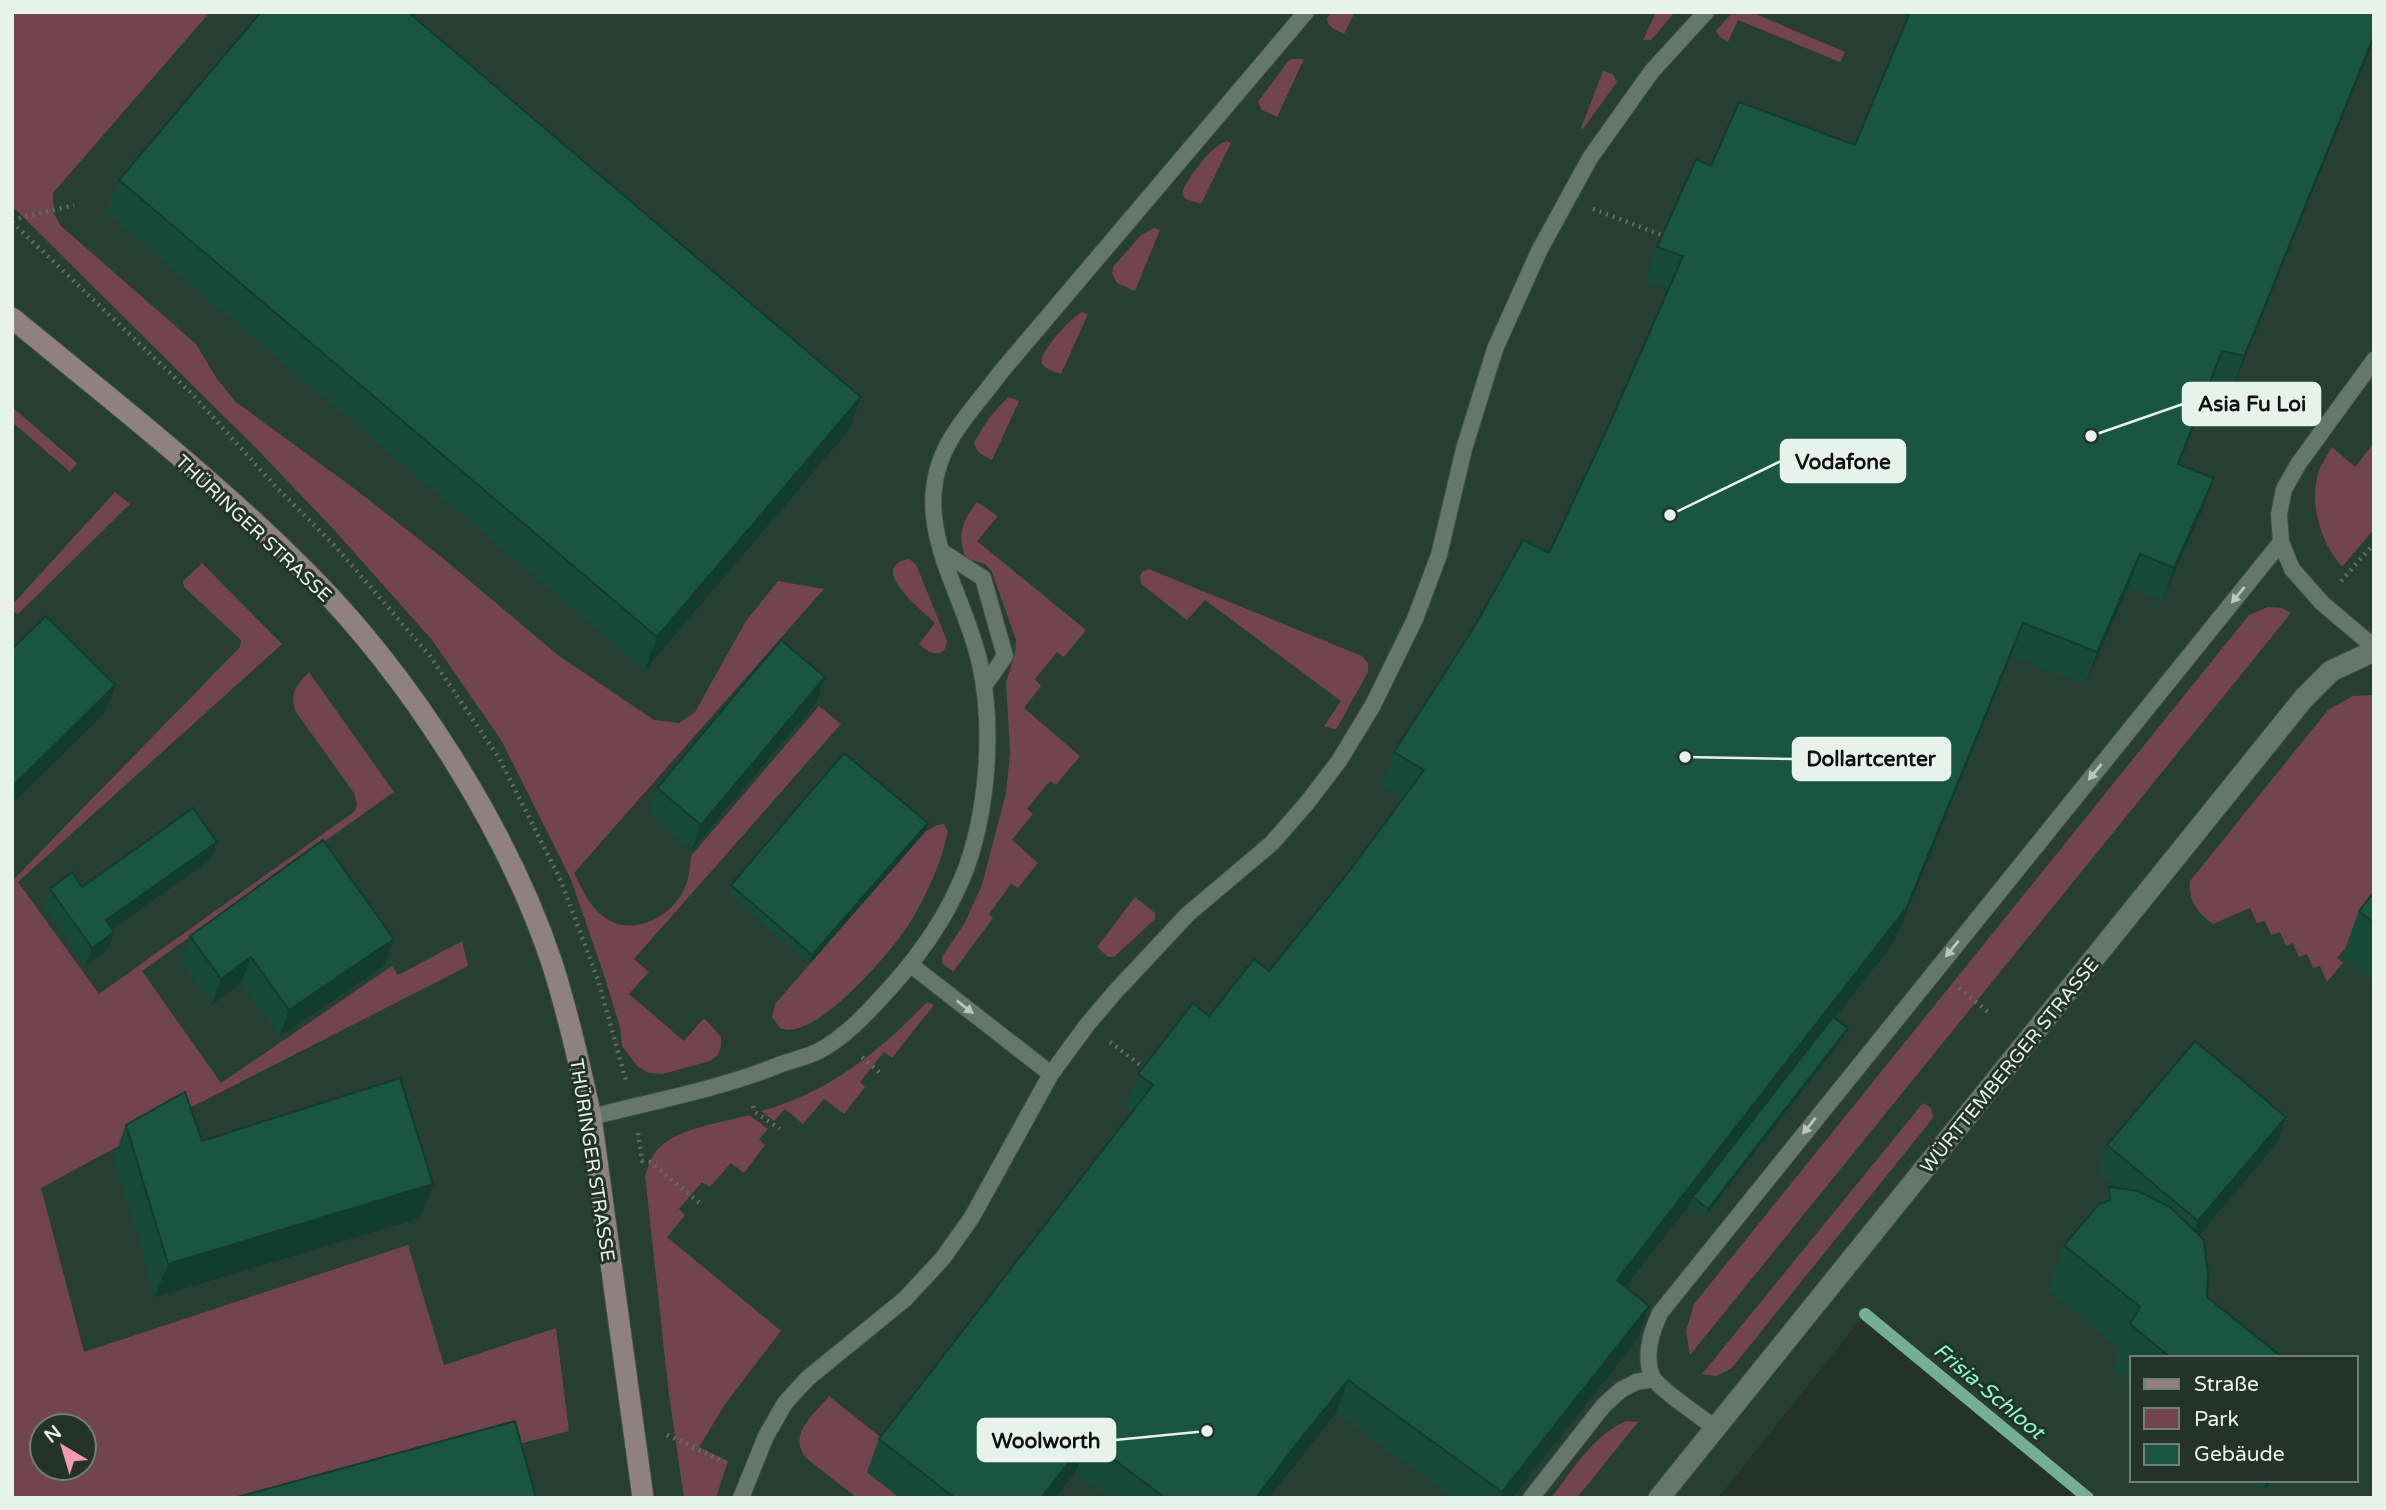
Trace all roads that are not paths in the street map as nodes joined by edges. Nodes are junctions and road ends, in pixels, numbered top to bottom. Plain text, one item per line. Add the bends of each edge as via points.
1 (1306, 12) edge
2 (1706, 12) edge
3 (12, 318) edge
4 (2374, 360) edge
5 (2281, 542) junction
6 (940, 551) junction
7 (2374, 649) edge
8 (984, 686) junction
9 (911, 965) junction
10 (1051, 1074) junction
11 (591, 1117) junction
12 (1653, 1379) junction
13 (1715, 1428) junction
14 (643, 1498) edge
15 (741, 1498) edge
16 (1531, 1498) edge
17 (1659, 1498) edge

1 - 6 lane via 1000,373 953,436 942,458 933,498
2 - 10 lane via 1652,71 1590,158 1539,251 1495,349 1438,555 1406,642 1339,761 1272,843 1188,914 1115,992
3 - 11 street, THÜRINGER STRASSE via 274,540 346,616 436,733 495,835 552,964
4 - 5 lane via 2284,489 2279,514
5 - 7 lane via 2292,569
5 -> 12 lane via 1660,1313 1651,1333
6 - 8 lane
6 - 8 lane via 983,578 1005,656
7 - 13 street, WÜRTTEMBERGER STRASSE via 2331,671 2304,698
8 - 9 lane via 988,729 985,777 974,843 957,891
9 -> 10 lane
9 - 11 lane via 848,1033 817,1052 743,1079
10 - 15 lane via 943,1258 905,1299 807,1378 785,1404 766,1436
11 - 14 street, THÜRINGER STRASSE
12 - 13 lane
12 - 16 lane via 1636,1382 1604,1405
13 - 17 street, WÜRTTEMBERGER STRASSE

